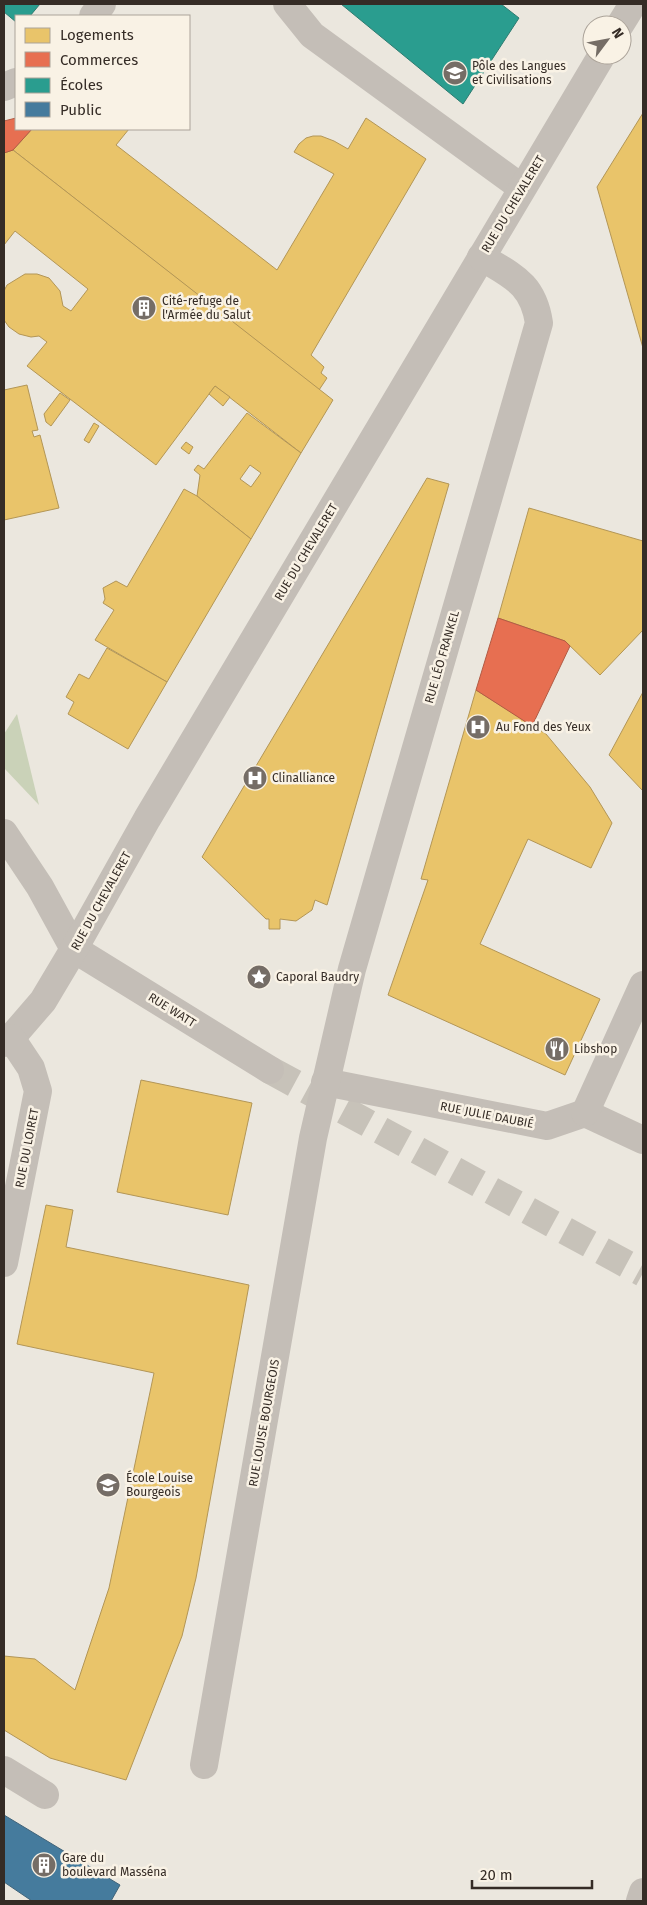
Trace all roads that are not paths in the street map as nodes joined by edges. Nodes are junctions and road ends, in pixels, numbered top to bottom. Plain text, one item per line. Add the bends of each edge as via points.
1 (102, 4) edge
2 (287, 4) edge
3 (633, 4) edge
4 (94, 15) edge
5 (626, 15) edge
6 (596, 65) edge
7 (522, 188) junction
8 (481, 257) junction
9 (4, 833) edge
10 (74, 950) junction
11 (643, 985) edge
12 (8, 1041) edge
13 (270, 1070) tunnel mouth
14 (325, 1082) junction
15 (585, 1112) junction
16 (643, 1140) edge
17 (4, 1263) edge
18 (204, 1765) dead end
19 (4, 1770) edge
20 (45, 1795) dead end
21 (643, 1892) edge
22 (640, 1901) edge

1 - 4 street
2 - 7 street via 312,35
3 - 5 street
6 - 7 street, RUE DU CHEVALERET
7 - 8 street, RUE DU CHEVALERET
8 - 10 street, RUE DU CHEVALERET via 152,811
8 - 14 street, RUE LÉO FRANKEL via 518,280 536,306 539,323 352,969
9 - 10 street via 40,887
10 - 12 street, RUE DU CHEVALERET via 43,1001
10 - 13 street, RUE WATT
11 - 15 street
12 - 17 street, RUE DU LOIRET via 31,1068 38,1091
14 - 15 street, RUE JULIE DAUBIÉ via 547,1126
14 - 18 street, RUE LOUISE BOURGEOIS
15 - 16 street
19 - 20 street
21 - 22 street

